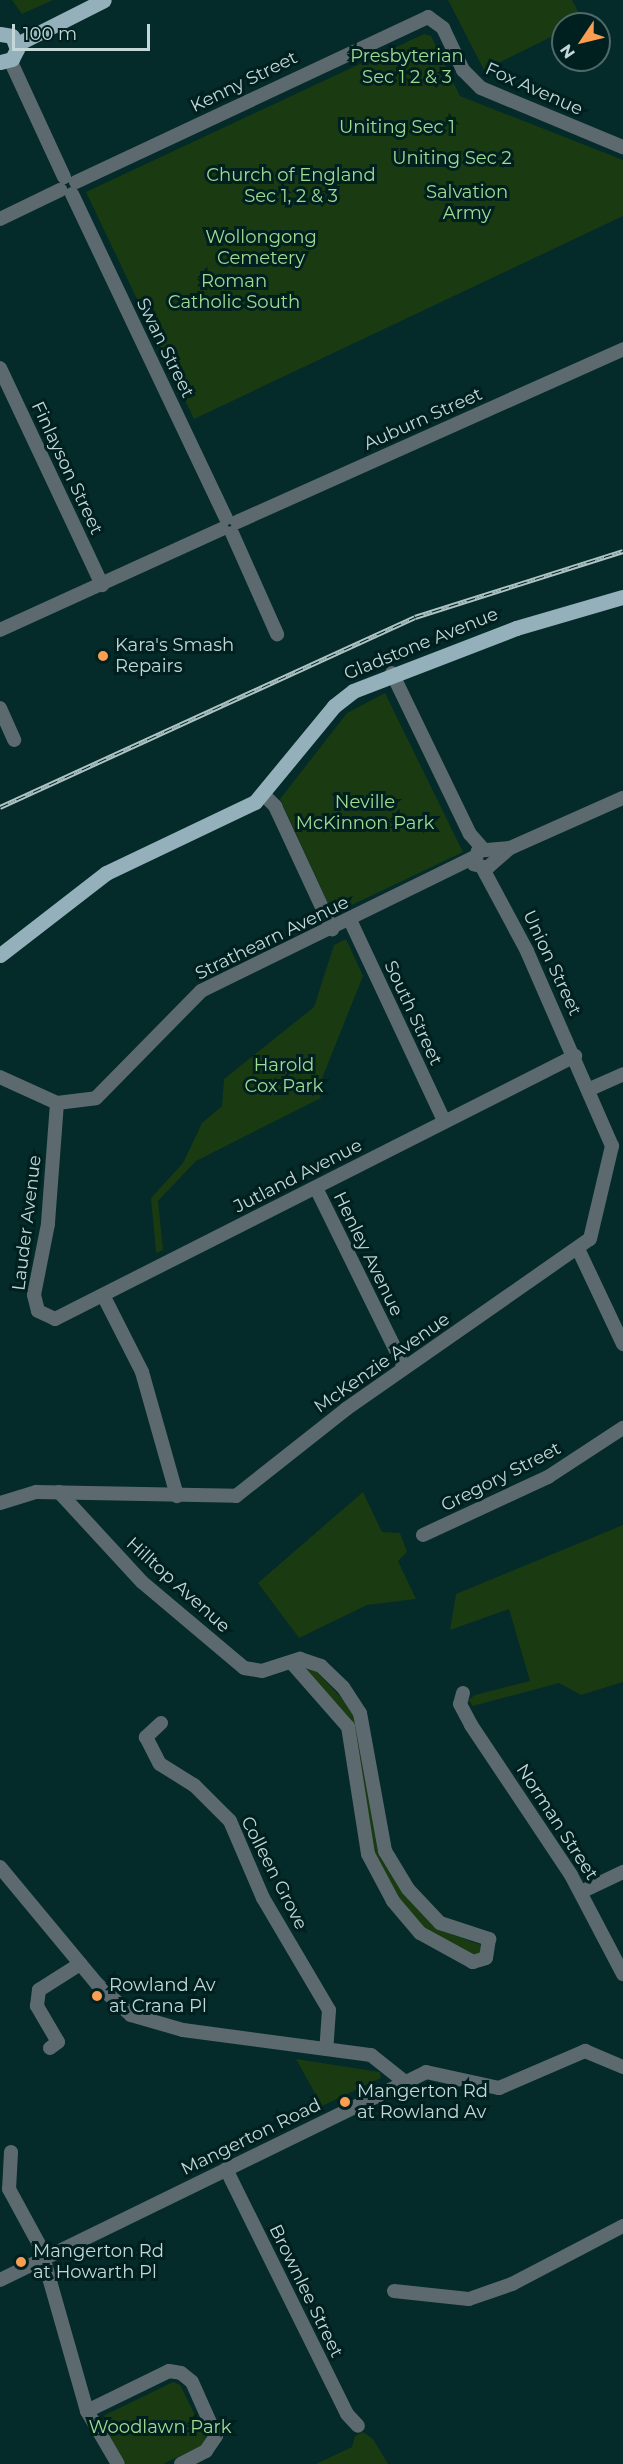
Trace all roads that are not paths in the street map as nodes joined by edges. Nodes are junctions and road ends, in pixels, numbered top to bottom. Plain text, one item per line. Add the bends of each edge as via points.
1 (104, 0) edge
2 (428, 17) joint
3 (0, 33) edge
4 (17, 44) junction
5 (5, 61) edge
6 (623, 147) edge
7 (68, 186) junction
8 (0, 219) edge
9 (623, 349) edge
10 (0, 368) edge
11 (229, 525) junction
12 (102, 585) junction
13 (623, 597) edge
14 (0, 630) edge
15 (277, 634) dead end
16 (392, 673) junction
17 (0, 708) edge
18 (14, 740) dead end
19 (264, 795) junction
20 (623, 798) edge
21 (483, 859) junction
22 (350, 920) junction
23 (332, 929) junction
24 (0, 955) edge
25 (575, 1056) junction
26 (623, 1074) edge
27 (0, 1077) edge
28 (590, 1089) junction
29 (57, 1103) junction
30 (444, 1121) junction
31 (316, 1188) junction
32 (579, 1251) junction
33 (104, 1297) junction
34 (38, 1311) joint
35 (623, 1344) edge
36 (404, 1367) junction
37 (623, 1428) edge
38 (58, 1492) junction
39 (177, 1496) junction
40 (0, 1503) edge
41 (423, 1535) dead end
42 (291, 1662) junction
43 (463, 1694) dead end
44 (161, 1723) dead end
45 (0, 1867) edge
46 (623, 1872) edge
47 (581, 1892) junction
48 (80, 1964) junction
49 (623, 1974) edge
50 (50, 2048) dead end
51 (326, 2049) junction
52 (623, 2067) edge
53 (405, 2082) junction
54 (11, 2152) dead end
55 (226, 2169) junction
56 (623, 2226) edge
57 (43, 2258) junction
58 (0, 2280) edge
59 (394, 2290) dead end
60 (87, 2411) junction
61 (358, 2426) dead end
62 (118, 2464) edge
63 (181, 2464) edge

1 - 4 main road
2 - 6 street, Fox Avenue via 443,28 462,69 481,88
2 - 7 street, Kenny Street
3 - 4 main road
4 - 5 main road
5 - 7 street, Swan Street
7 - 8 street, Kenny Street
7 - 11 street, Swan Street
9 - 11 street, Auburn Street
10 - 12 street, Finlayson Street
11 - 12 street, Auburn Street
11 - 15 street, Swan Street
12 - 14 street, Auburn Street
13 - 16 main road, Gladstone Avenue via 516,628
16 - 19 main road, Gladstone Avenue via 339,700
16 - 21 street, Union Street
17 - 18 street
19 - 23 street via 275,806
19 - 24 main road, Gladstone Avenue via 106,873
20 - 21 street
21 - 22 street, Strathearn Avenue
21 - 25 street, Union Street
22 - 23 street, Strathearn Avenue
22 - 30 street, South Street
23 - 29 street, Strathearn Avenue via 201,991 96,1098
25 - 28 street, McKenzie Avenue
25 - 30 street, Jutland Avenue
26 - 28 street
27 - 29 street
28 - 32 street, McKenzie Avenue via 612,1146 590,1239
29 - 34 street, Lauder Avenue via 48,1224 34,1295
30 - 31 street, Jutland Avenue
31 - 33 street, Jutland Avenue
31 - 36 street, Henley Avenue
32 - 35 street
32 - 36 street, McKenzie Avenue
33 - 34 street, Jutland Avenue via 55,1319
33 - 39 street via 142,1372
36 - 39 street, McKenzie Avenue via 236,1496
37 - 41 street, Gregory Street via 549,1477
38 - 39 street, McKenzie Avenue
38 - 40 street, McKenzie Avenue
38 - 42 street, Hilltop Avenue via 142,1582 244,1668 262,1671
42 - 42 street, Hilltop Avenue via 300,1659 321,1666 360,1713 385,1851 408,1889 440,1923 489,1939 486,1958 473,1962 420,1933 393,1901 368,1854 348,1727
43 - 47 street, Norman Street via 459,1704 471,1725
44 - 51 street, Colleen Grove via 141,1739 160,1764 194,1785 230,1821 263,1898 329,2010
45 - 48 street
46 - 47 street
47 - 49 street, Norman Street
48 - 50 street via 39,1990 37,2006 57,2042
48 - 51 street via 114,2002 143,2020
51 - 53 street via 371,2055
52 - 53 street, Mangerton Road via 585,2050 505,2087 426,2072
53 - 55 street, Mangerton Road
54 - 57 street via 9,2189
55 - 57 street, Mangerton Road
55 - 61 street, Brownlee Street via 347,2414
56 - 59 street via 512,2283 470,2299
57 - 58 street, Mangerton Road
57 - 60 street
60 - 62 street
60 - 63 street via 169,2371 181,2373 192,2382 216,2436 206,2451

